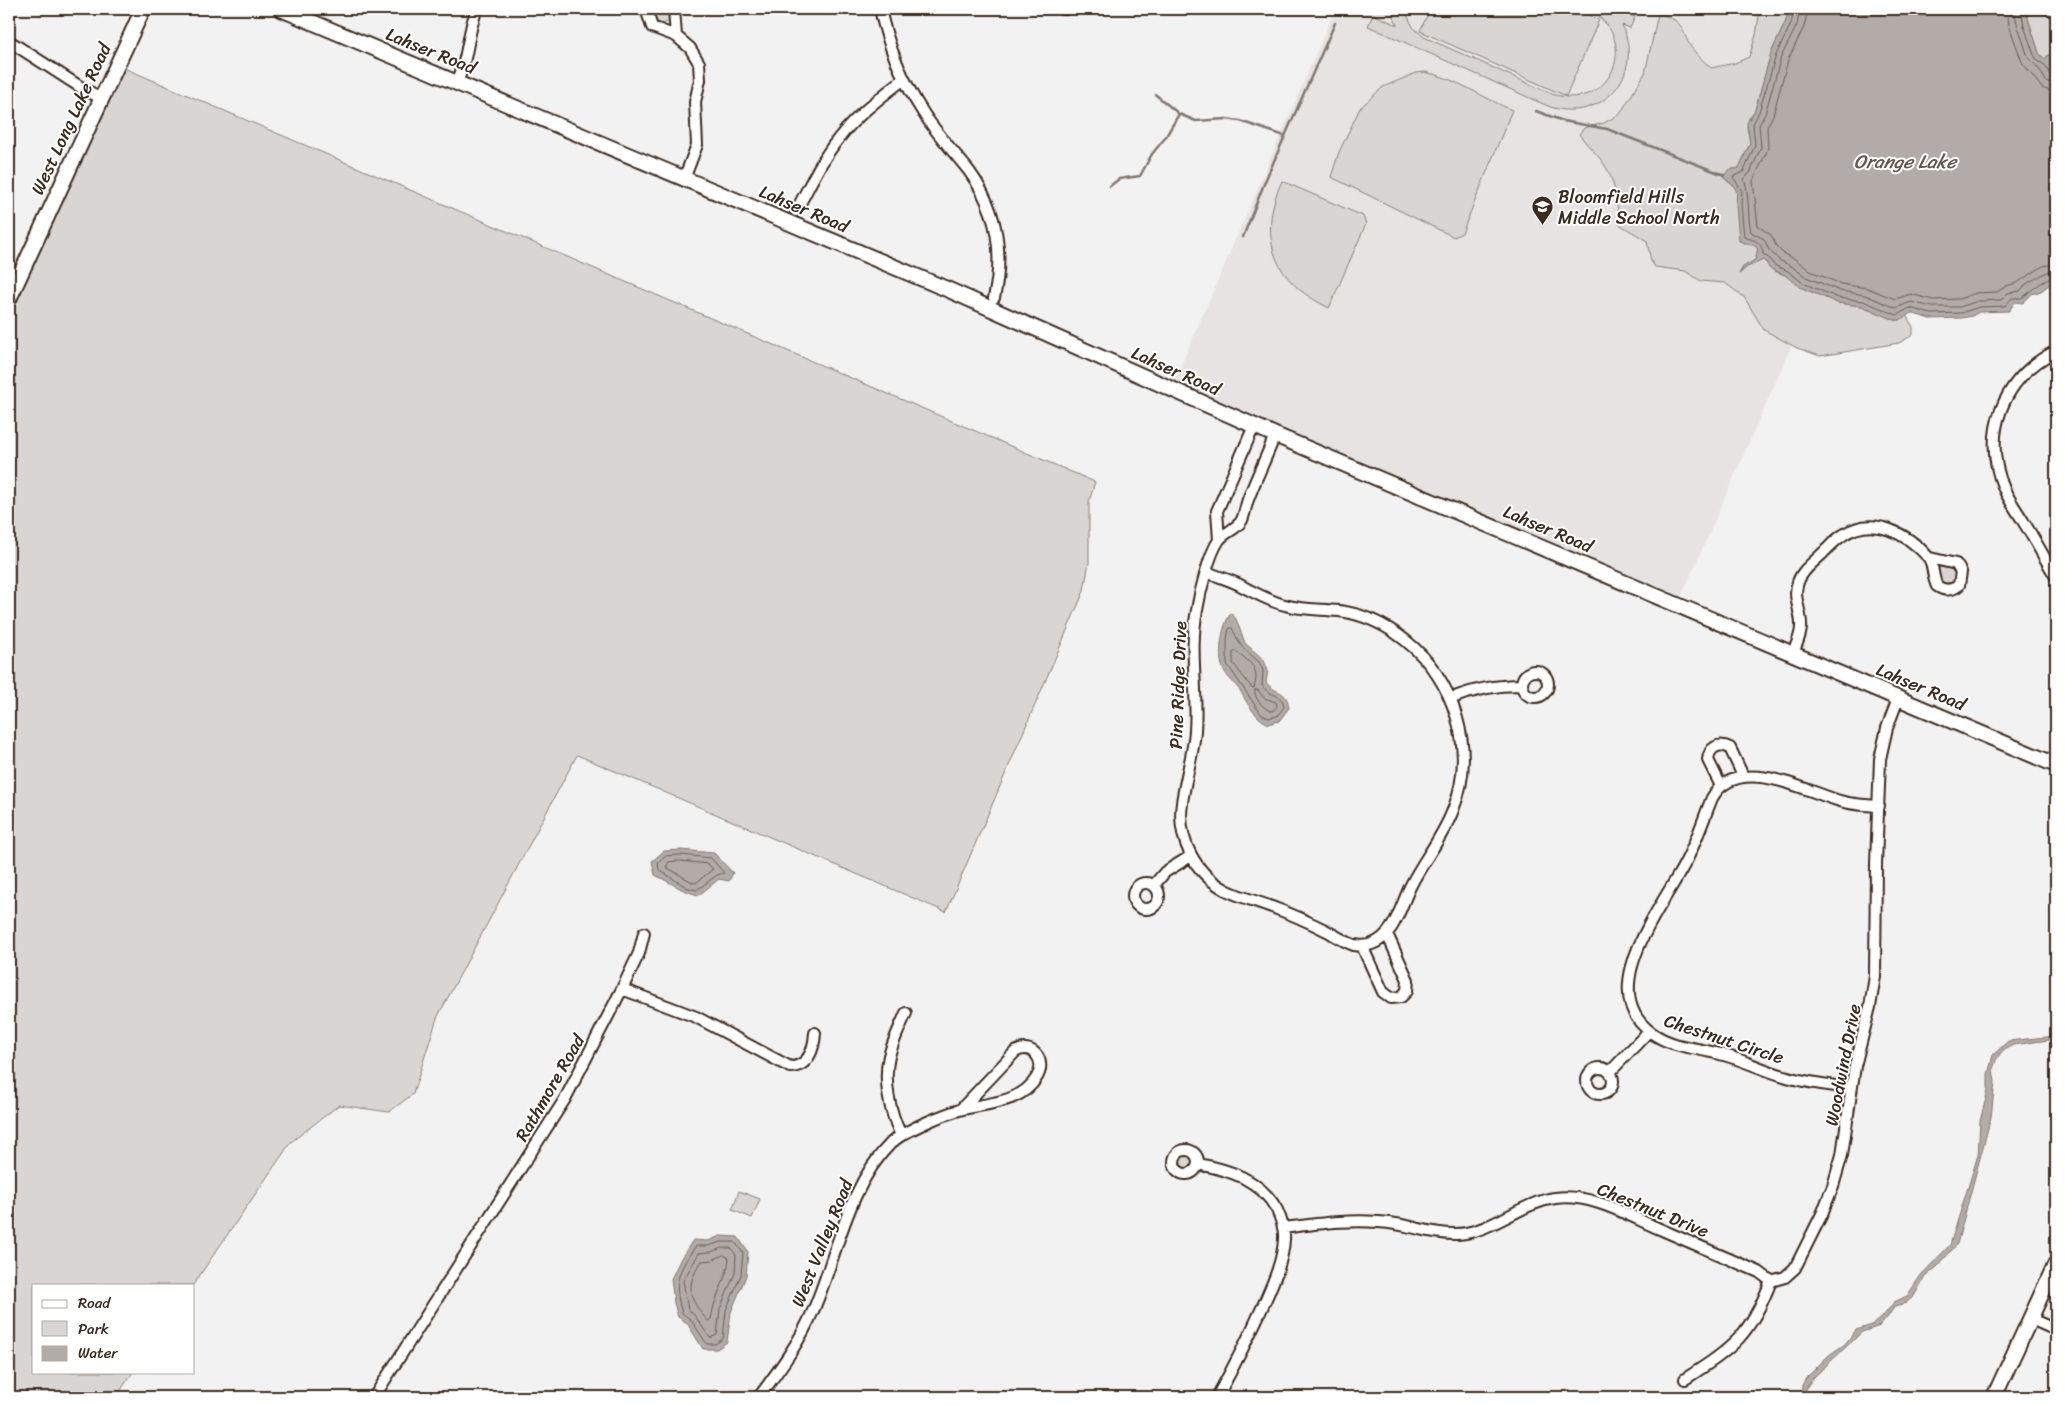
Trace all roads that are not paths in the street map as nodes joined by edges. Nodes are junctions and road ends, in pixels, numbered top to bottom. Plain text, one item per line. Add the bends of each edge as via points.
1 (143, 9) edge
2 (281, 9) edge
3 (477, 9) edge
4 (650, 9) edge
5 (674, 9) edge
6 (880, 9) edge
7 (676, 36) junction
8 (9, 41) edge
9 (904, 79) junction
10 (458, 82) junction
11 (101, 98) junction
12 (684, 179) junction
13 (796, 211) dead end
14 (994, 298) dead end
15 (9, 299) edge
16 (2056, 351) edge
17 (1254, 426) junction
18 (1275, 435) junction
19 (1219, 540) junction
20 (1930, 558) dead end
21 (1206, 572) junction
22 (2056, 577) edge
23 (1793, 653) junction
24 (1521, 685) dead end
25 (1450, 699) junction
26 (1898, 699) junction
27 (2056, 765) edge
28 (1743, 776) junction
29 (1721, 786) junction
30 (1879, 806) junction
31 (1191, 856) junction
32 (1154, 885) dead end
33 (644, 934) dead end
34 (1387, 934) junction
35 (1362, 946) junction
36 (622, 989) junction
37 (906, 1013) dead end
38 (1649, 1032) junction
39 (815, 1033) dead end
40 (1610, 1072) dead end
41 (1852, 1088) junction
42 (961, 1110) junction
43 (901, 1135) junction
44 (1198, 1164) dead end
45 (1284, 1228) junction
46 (2056, 1263) edge
47 (1771, 1281) junction
48 (2031, 1319) junction
49 (2056, 1330) edge
50 (1685, 1379) dead end
51 (374, 1397) edge
52 (759, 1397) edge
53 (1217, 1397) edge
54 (1994, 1397) edge

1 - 11 street, West Long Lake Road
2 - 10 street, Lahser Road
3 - 10 street
4 - 7 street via 648,15 652,26
5 - 7 street
6 - 9 street via 892,53
7 - 12 street via 695,55 700,71 695,102 697,145
8 - 11 street
9 - 13 street via 870,106 838,138
9 - 14 street via 924,115 969,172 989,205 998,242
10 - 12 street, Lahser Road
11 - 15 street, West Long Lake Road
12 - 17 street, Lahser Road via 1005,314
16 - 22 street via 2036,364 2013,387 2001,409 1994,451 2005,491
17 - 18 street, Lahser Road
17 - 19 street, Pine Ridge Drive via 1217,511
18 - 19 street, Pine Ridge Drive via 1241,522
18 - 23 street, Lahser Road
19 - 21 street, Pine Ridge Drive
20 - 23 street via 1906,537 1889,529 1868,526 1843,535 1806,569 1798,583 1796,600 1802,625
21 - 25 street via 1286,605 1346,612 1377,623 1402,638 1426,659
21 - 31 street, Pine Ridge Drive via 1195,622 1195,736 1181,813 1184,840
23 - 26 street, Lahser Road
24 - 25 street via 1485,687
25 - 34 street via 1462,749 1458,798 1447,825 1418,872
26 - 27 street, Lahser Road
26 - 30 street, Woodwind Drive via 1880,752
28 - 29 street
28 - 29 street via 1730,748 1714,746 1708,760
28 - 30 street via 1784,782 1848,803
29 - 38 street, Chestnut Circle via 1712,798 1688,858 1648,926 1630,970 1630,1001 1636,1016
30 - 41 street, Woodwind Drive via 1875,976
31 - 32 street via 1165,872
31 - 35 street, Pine Ridge Drive via 1206,875 1224,889
33 - 36 street, Rathmore Road
34 - 35 street via 1375,943
34 - 35 street via 1408,980 1407,991 1401,998 1391,998 1383,992
36 - 39 street via 696,1017 790,1067 798,1066 808,1058
36 - 51 street, Rathmore Road via 566,1099
37 - 43 street via 891,1050 887,1074 890,1102
38 - 40 street
38 - 41 street, Chestnut Circle via 1667,1041 1733,1057 1787,1077
41 - 47 street, Woodwind Drive via 1842,1155 1828,1200 1794,1268 1785,1277
42 - 42 street, West Valley Road via 1005,1100 1027,1089 1040,1071 1036,1054 1027,1048 1014,1052
42 - 43 street, West Valley Road
43 - 52 street, West Valley Road via 887,1147 872,1168 847,1217 811,1316
44 - 45 street via 1224,1169 1254,1183 1272,1202
45 - 47 street, Chestnut Drive via 1362,1221 1457,1234 1474,1230 1535,1203 1574,1198 1603,1205 1759,1272
45 - 53 street via 1274,1280 1245,1346
46 - 48 street
47 - 50 street via 1757,1314 1744,1334 1724,1354
48 - 49 street
48 - 54 street

